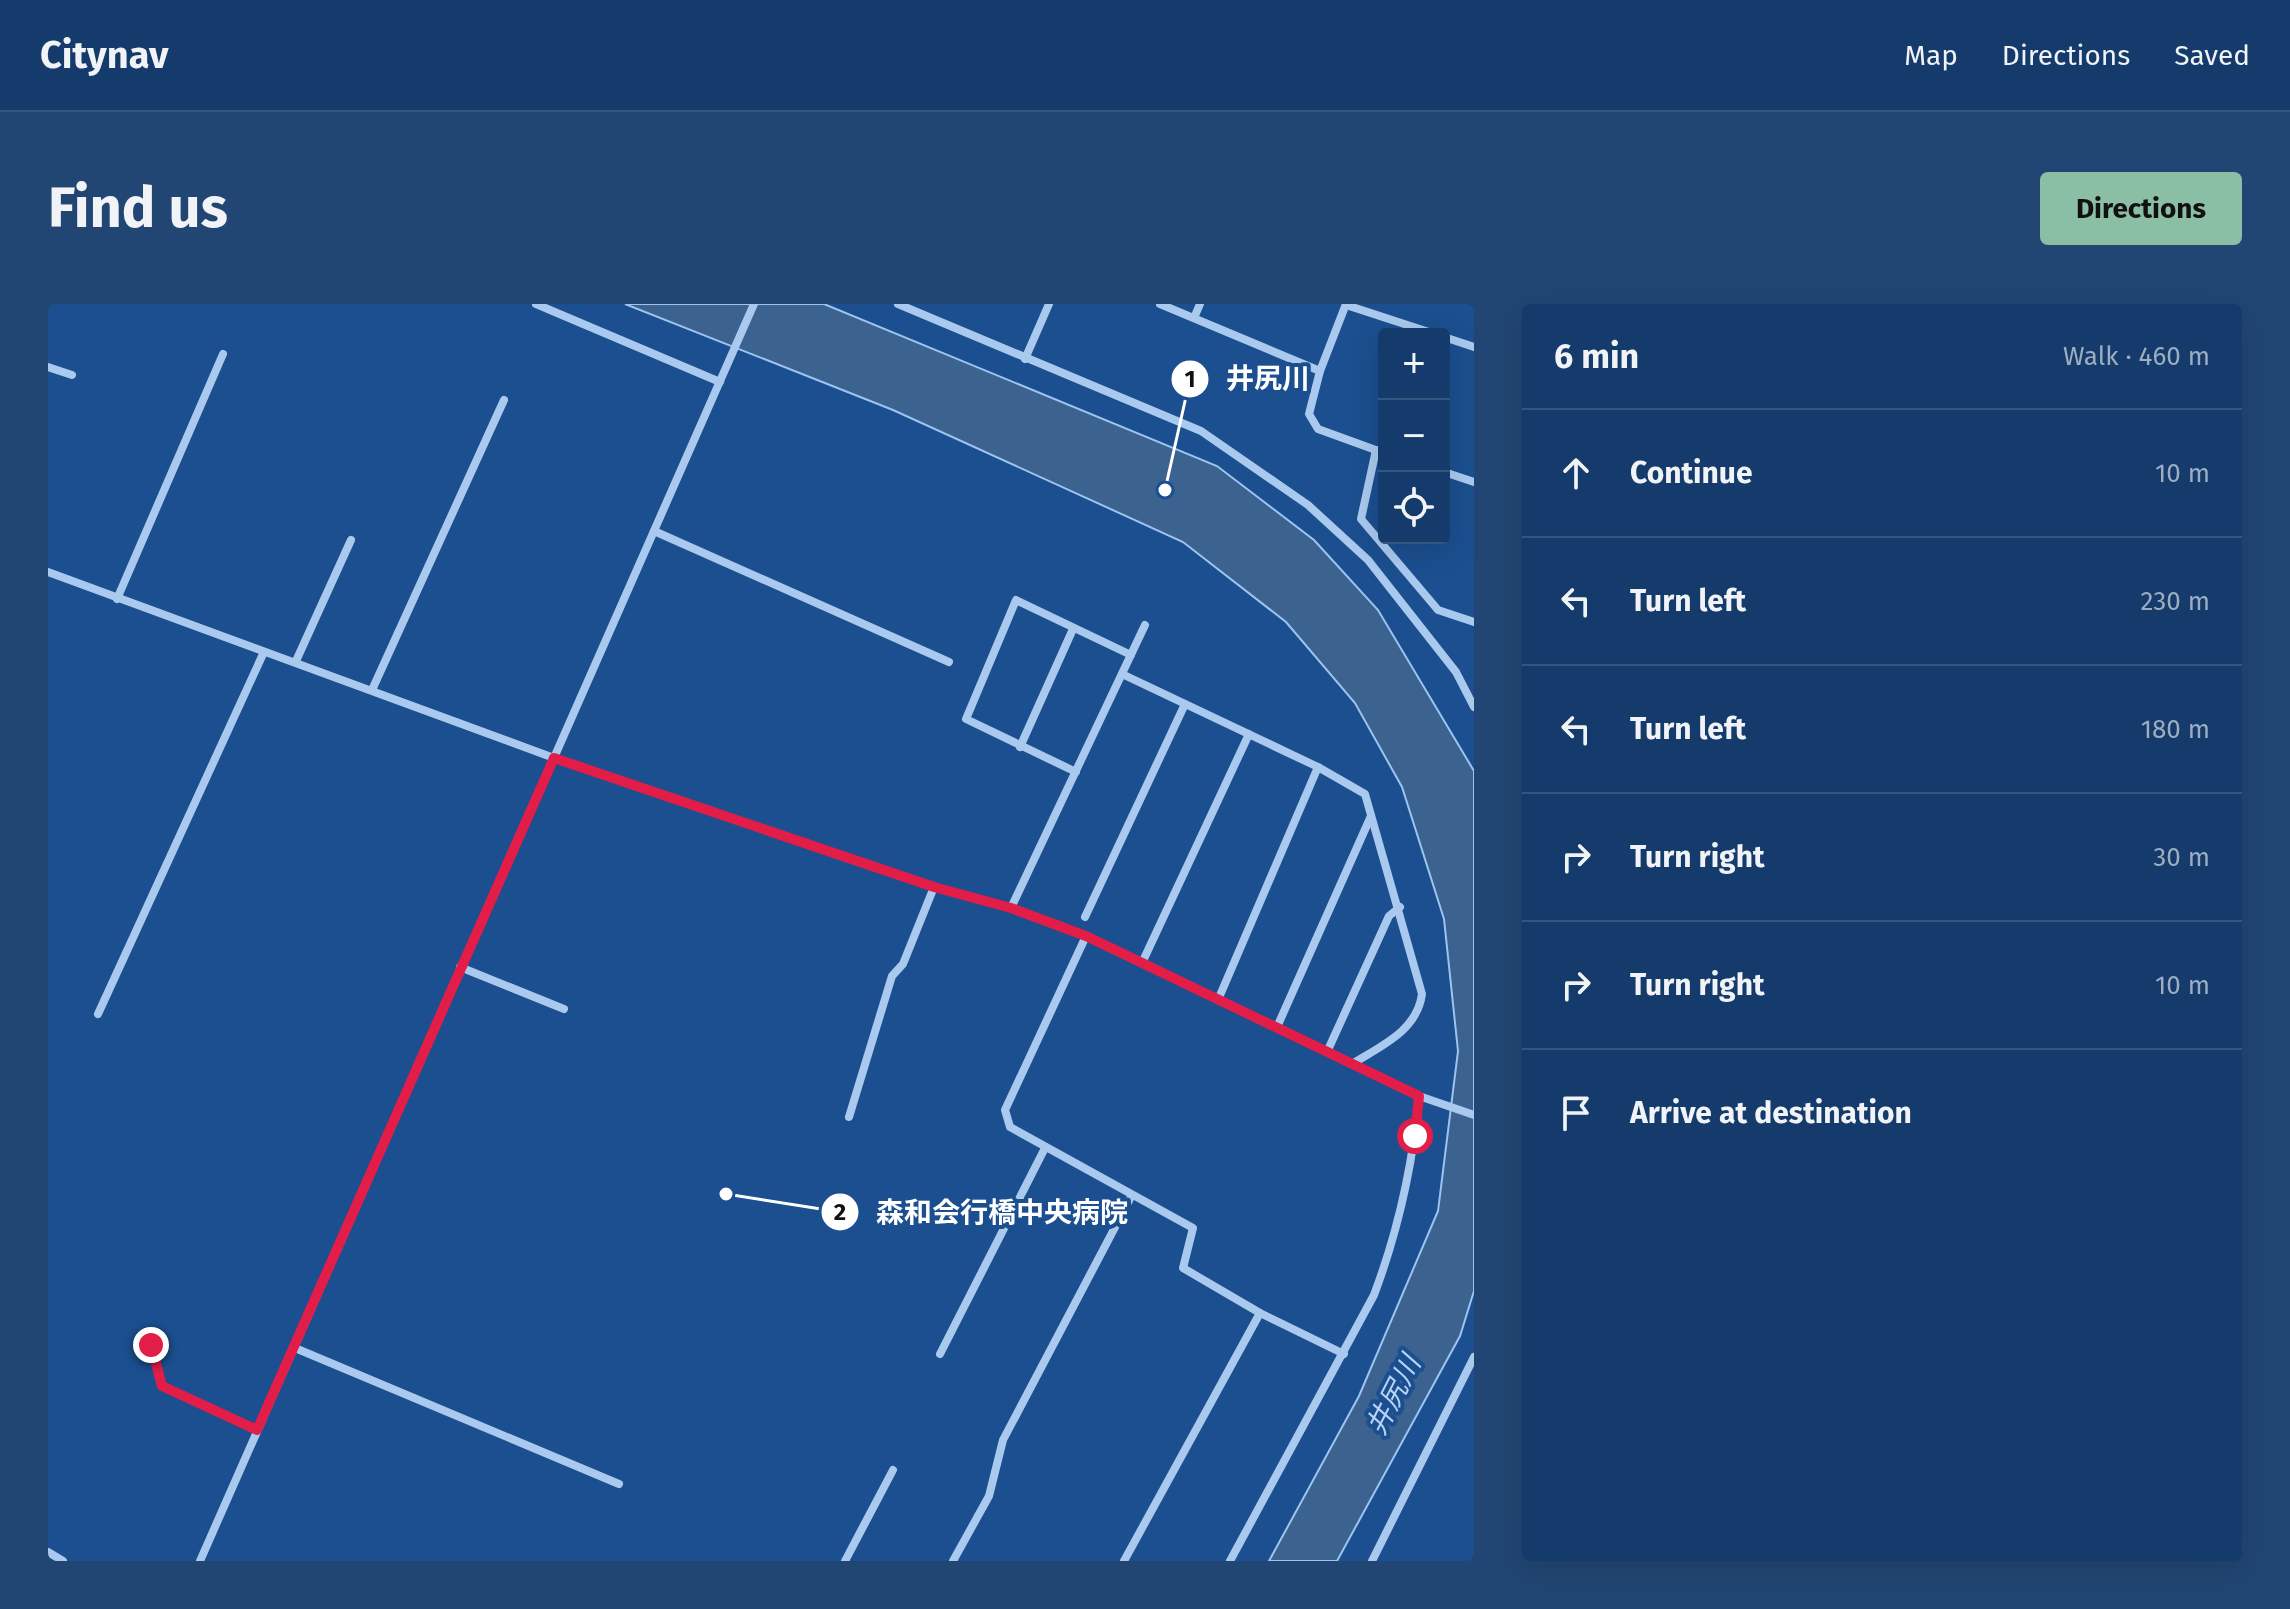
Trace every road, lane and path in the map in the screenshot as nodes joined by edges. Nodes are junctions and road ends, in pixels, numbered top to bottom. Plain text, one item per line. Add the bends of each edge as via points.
1 (536, 304) edge
2 (754, 304) edge
3 (898, 304) edge
4 (1049, 304) edge
5 (1160, 304) edge
6 (1200, 304) edge
7 (1346, 304) edge
8 (1194, 318) junction
9 (1417, 328) edge
10 (1450, 339) edge
11 (1474, 347) edge
12 (223, 354) dead end
13 (1025, 359) junction
14 (48, 367) edge
15 (1320, 371) junction
16 (72, 375) dead end
17 (720, 382) junction
18 (504, 400) dead end
19 (1378, 451) edge
20 (1378, 459) edge
21 (1450, 474) edge
22 (1474, 482) edge
23 (654, 531) junction
24 (351, 540) dead end
25 (48, 572) edge
26 (117, 599) junction
27 (1474, 622) edge
28 (1145, 625) dead end
29 (1073, 629) junction
30 (263, 654) junction
31 (1131, 655) junction
32 (296, 661) junction
33 (949, 662) dead end
34 (1122, 674) junction
35 (372, 690) junction
36 (1185, 704) junction
37 (1474, 707) edge
38 (1249, 734) junction
39 (1020, 747) junction
40 (554, 758) junction
41 (1318, 767) junction
42 (1076, 772) junction
43 (1371, 816) junction
44 (934, 887) junction
45 (1400, 907) junction
46 (1011, 908) junction
47 (1085, 917) dead end
48 (1086, 936) junction
49 (1142, 963) junction
50 (460, 967) junction
51 (1218, 1000) junction
52 (564, 1009) dead end
53 (98, 1014) dead end
54 (1277, 1027) junction
55 (1327, 1052) junction
56 (1352, 1064) junction
57 (1419, 1096) junction
58 (1474, 1115) edge
59 (849, 1117) dead end
60 (1045, 1148) junction
61 (1132, 1195) junction
62 (1260, 1313) junction
63 (151, 1345) dead end
64 (295, 1348) junction
65 (940, 1354) dead end
66 (1344, 1354) junction
67 (1474, 1357) edge
68 (257, 1430) junction
69 (893, 1470) dead end
70 (619, 1484) dead end
71 (48, 1552) edge
72 (63, 1561) edge
73 (200, 1561) edge
74 (845, 1561) edge
75 (953, 1561) edge
76 (1124, 1561) edge
77 (1230, 1561) edge
78 (1372, 1561) edge

1 - 17 street
2 - 17 street
3 - 13 street
4 - 13 street
5 - 8 street
6 - 8 street
7 - 9 street
7 - 15 street
8 - 15 street
10 - 11 street
12 - 26 street
13 - 37 street via 1201,431 1308,505 1368,560 1456,672
14 - 16 street
15 - 19 street via 1309,414 1318,429
17 - 23 street
18 - 35 street
20 - 27 street via 1361,519 1438,610
21 - 22 street
23 - 33 street
23 - 40 street
24 - 32 street
25 - 26 street
26 - 30 street via 224,635
28 - 31 street
29 - 31 street
29 - 39 street
29 - 39 street via 1016,600 966,719
30 - 32 street
30 - 53 street
31 - 34 street
32 - 35 street
34 - 36 street
34 - 42 street
35 - 40 street
36 - 38 street
36 - 47 street
38 - 41 street
38 - 49 street
39 - 42 street
40 - 44 street
40 - 50 street
41 - 43 street via 1365,794
41 - 51 street
42 - 46 street
43 - 45 street
43 - 54 street
44 - 46 street
44 - 59 street via 903,964 892,976
45 - 55 street via 1389,916
45 - 56 street via 1418,971 1421,1006 1397,1036
46 - 48 street
48 - 49 street
48 - 60 street via 1005,1110 1010,1127
49 - 51 street
50 - 52 street
50 - 64 street
51 - 54 street
54 - 55 street
55 - 56 street
56 - 57 street
57 - 58 street
57 - 66 street via 1391,1250
60 - 61 street
60 - 65 street
61 - 62 street via 1193,1228 1183,1268
61 - 75 street via 1003,1440 989,1496
62 - 66 street
62 - 76 street
63 - 68 lane via 162,1386
64 - 68 street
64 - 70 street
66 - 77 street
67 - 78 street
68 - 73 street
69 - 74 street
71 - 72 street

